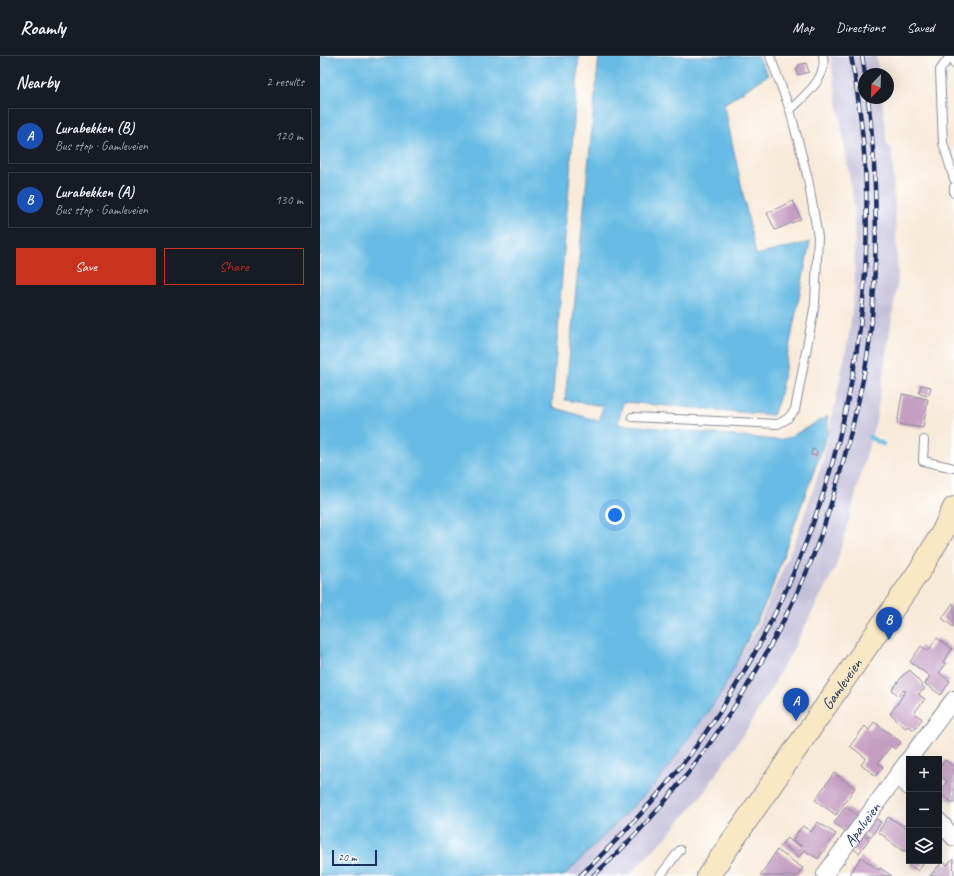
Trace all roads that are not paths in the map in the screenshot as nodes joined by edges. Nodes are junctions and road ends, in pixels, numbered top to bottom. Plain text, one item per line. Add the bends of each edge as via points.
1 (770, 56) edge
2 (823, 56) edge
3 (950, 56) edge
4 (954, 64) edge
5 (790, 110) junction
6 (953, 174) edge
7 (954, 187) edge
8 (954, 193) edge
9 (632, 417) dead end
10 (924, 440) dead end
11 (954, 468) edge
12 (954, 508) edge
13 (948, 538) edge
14 (954, 699) edge
15 (911, 756) edge
16 (906, 763) edge
17 (898, 774) junction
18 (906, 783) edge
19 (942, 824) edge
20 (954, 838) edge
21 (680, 850) dead end
22 (825, 874) dead end
23 (660, 876) edge
24 (708, 876) edge

1 - 5 lane
2 - 5 lane via 825,63 816,84
3 - 4 lane
3 - 6 lane via 940,70 943,143
5 - 9 lane via 808,179 818,237 814,304 796,410 778,424
7 - 8 lane
10 - 11 lane via 923,461
12 - 13 main road, Gamleveien
13 - 24 main road, Gamleveien via 922,567
14 - 15 street, Apalveien
16 - 17 street, Apalveien
17 - 18 street
17 - 22 street, Apalveien
19 - 20 street
21 - 23 lane

